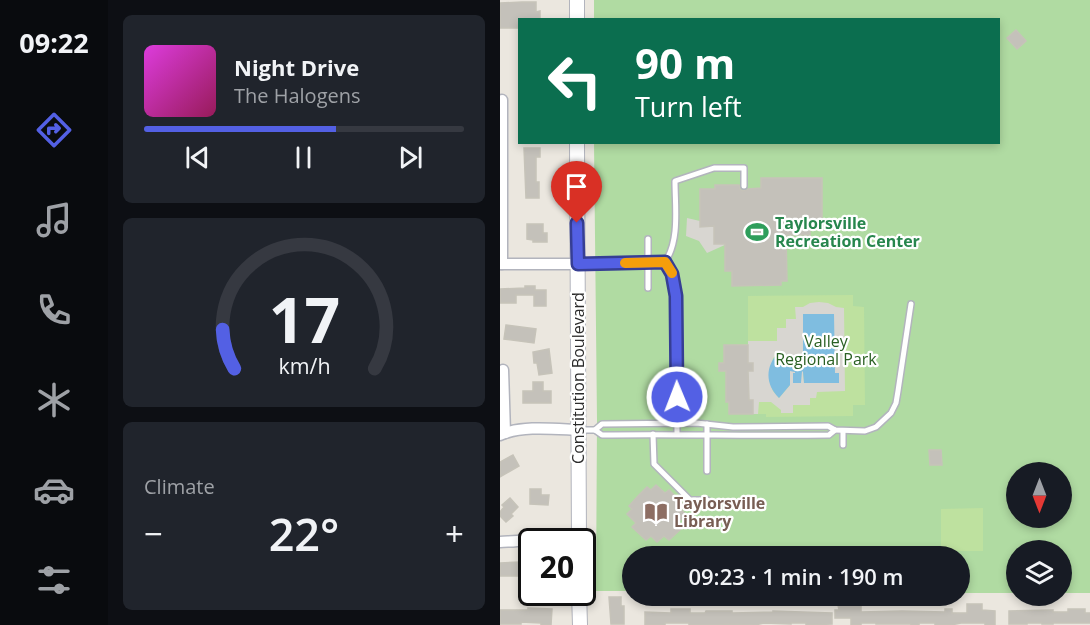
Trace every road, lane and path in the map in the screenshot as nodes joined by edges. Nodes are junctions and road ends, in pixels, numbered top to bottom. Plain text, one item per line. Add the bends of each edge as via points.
1 (576, 0) edge
2 (577, 18) edge
3 (502, 100) dead end
4 (577, 144) edge
5 (744, 186) dead end
6 (648, 239) dead end
7 (665, 262) junction
8 (648, 263) junction
9 (501, 264) edge
10 (578, 264) junction
11 (648, 288) dead end
12 (911, 304) dead end
13 (503, 370) dead end
14 (677, 423) junction
15 (707, 423) junction
16 (579, 430) junction
17 (595, 430) junction
18 (834, 430) junction
19 (843, 430) junction
20 (502, 434) edge
21 (653, 434) junction
22 (677, 434) junction
23 (707, 434) junction
24 (843, 445) dead end
25 (707, 471) dead end
26 (707, 500) dead end
27 (579, 528) edge
28 (518, 541) edge
29 (500, 542) edge
30 (579, 606) edge
31 (580, 625) edge

1 - 2 main road
3 - 9 street
4 - 10 main road, Constitution Boulevard
5 - 7 lane via 744,168 714,168 675,181 675,242
6 - 8 lane
7 - 8 lane
7 - 14 lane via 676,296
8 - 10 lane
8 - 11 lane
9 - 10 street
10 - 16 main road, Constitution Boulevard
12 - 19 lane via 894,408 871,429
13 - 20 street
14 - 15 lane
14 - 17 lane via 602,424
14 - 22 lane
15 - 18 lane via 733,427 828,426
15 - 23 lane
16 - 17 lane
16 - 20 street via 531,429
16 - 27 main road, Constitution Boulevard
17 - 21 lane via 602,435
18 - 19 lane
18 - 23 lane via 829,435
19 - 24 lane
21 - 22 lane
21 - 26 lane via 654,464 690,500
22 - 23 lane
23 - 25 lane
28 - 29 street
30 - 31 main road

